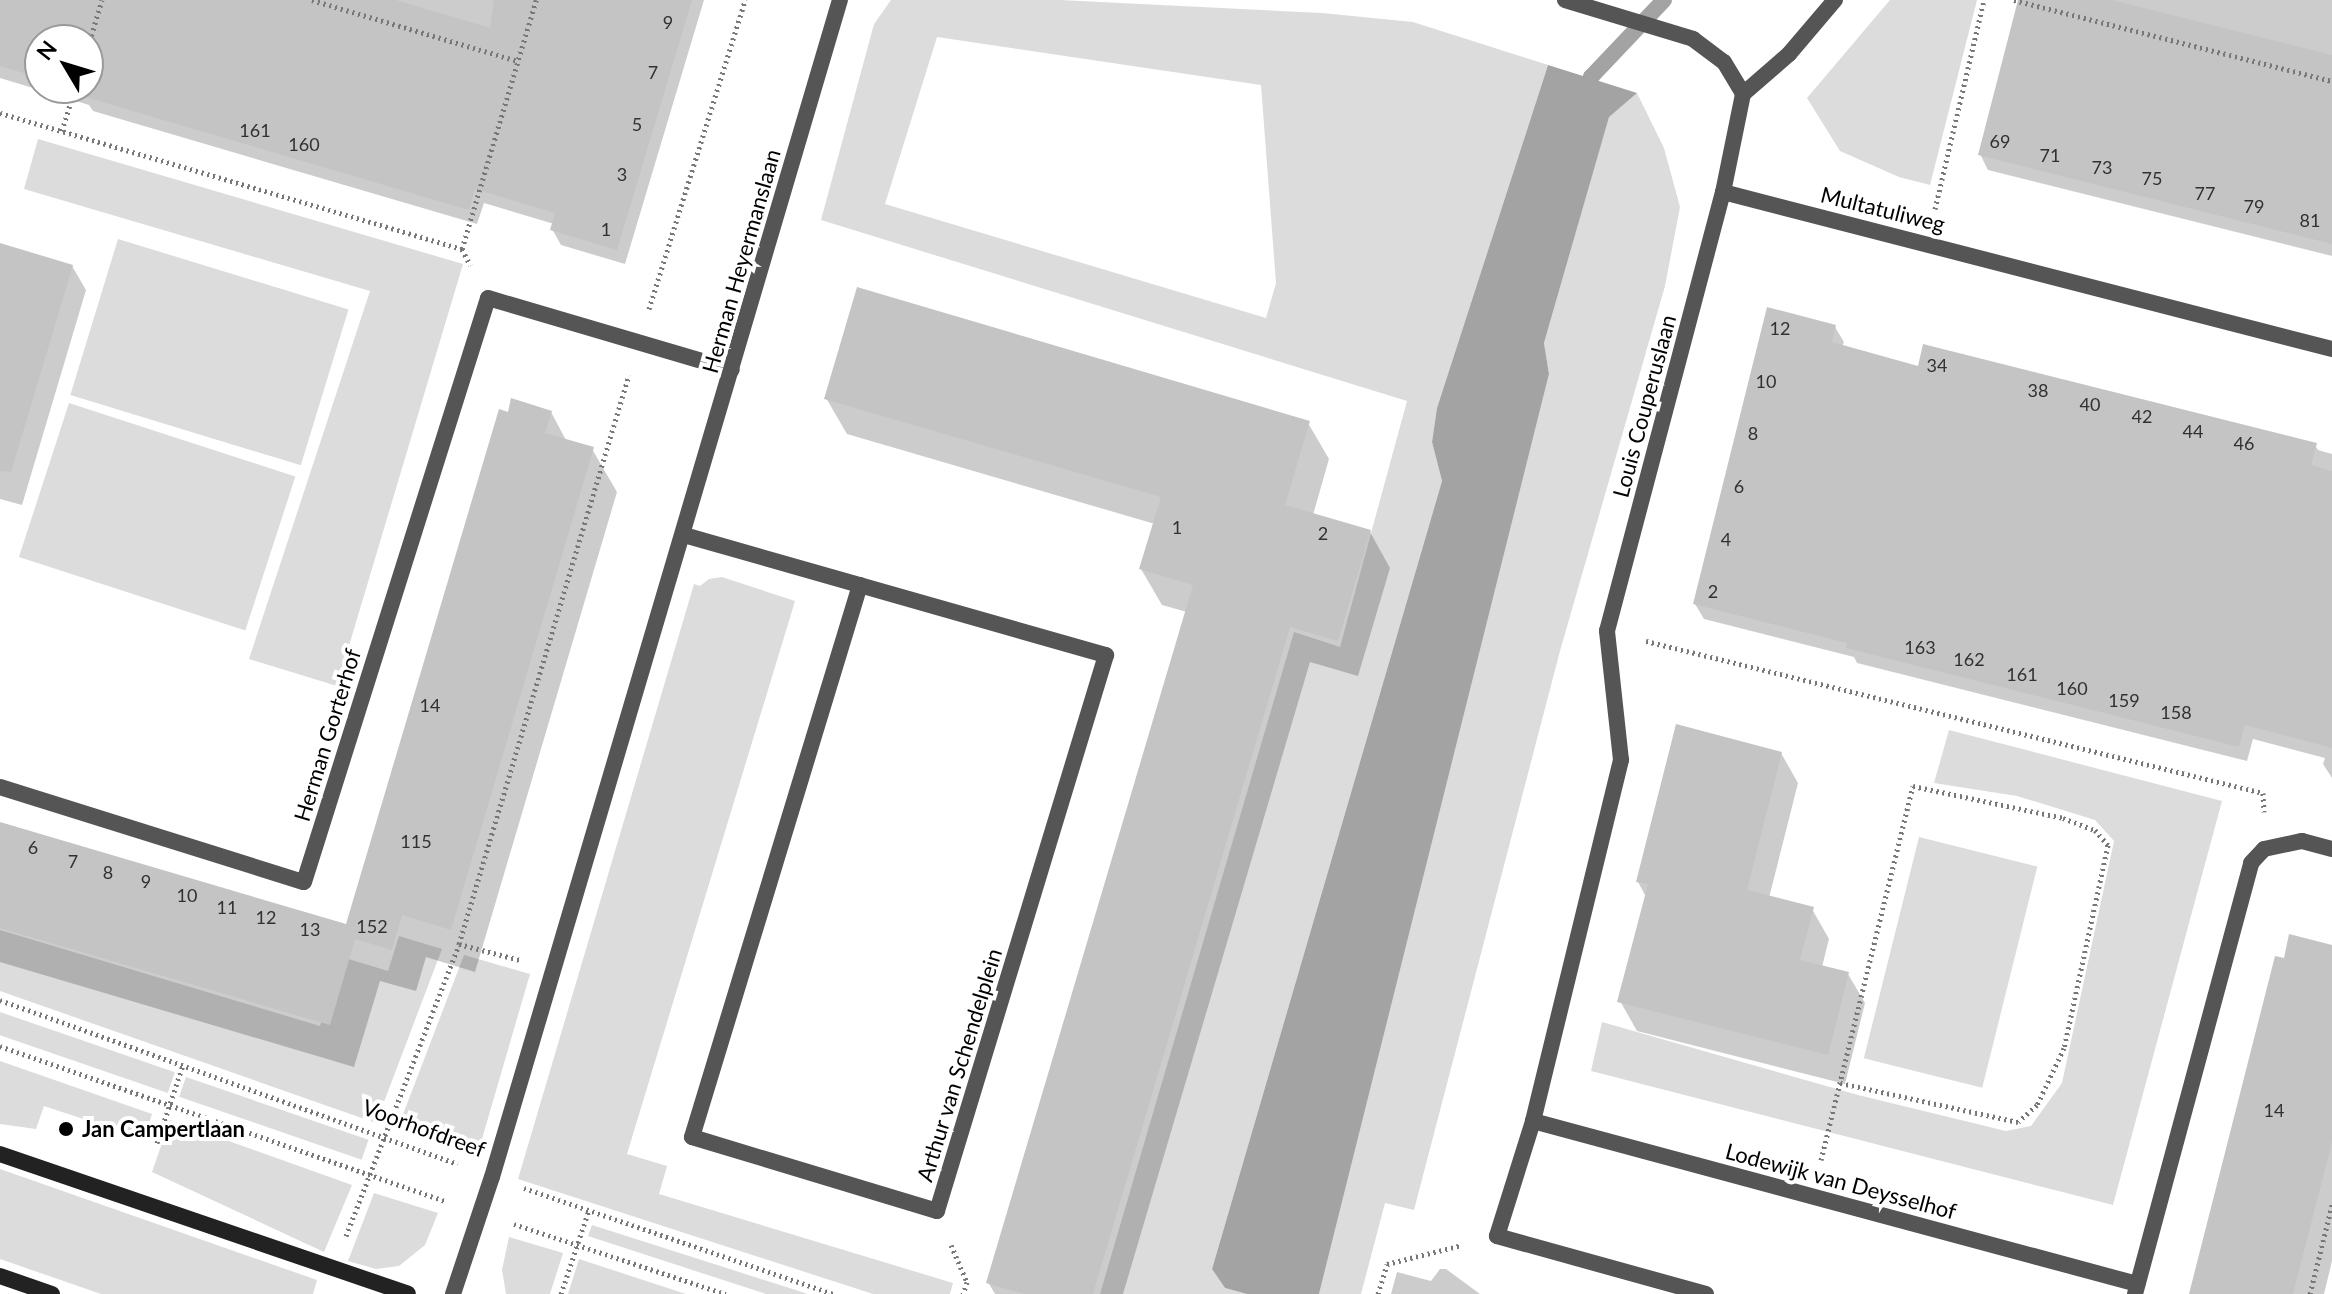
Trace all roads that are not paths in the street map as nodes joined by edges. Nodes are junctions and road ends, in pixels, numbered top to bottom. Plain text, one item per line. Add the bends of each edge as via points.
1 (840, 0) edge
2 (1565, 0) edge
3 (1835, 0) edge
4 (1743, 94) junction
5 (1723, 192) junction
6 (2332, 349) edge
7 (732, 370) junction
8 (684, 535) junction
9 (860, 585) junction
10 (0, 787) edge
11 (2332, 849) edge
12 (1533, 1121) junction
13 (0, 1154) edge
14 (0, 1276) edge
15 (2136, 1289) edge
16 (52, 1294) edge
17 (408, 1294) edge
18 (453, 1294) edge
19 (1706, 1294) edge

1 - 7 street, Herman Heyermanslaan
2 - 4 street via 1693,39 1724,62
3 - 4 street via 1789,54
4 - 5 street
5 - 6 street, Multatuliweg
5 - 12 street, Louis Couperuslaan via 1607,631 1621,760
7 - 8 street, Herman Heyermanslaan
7 - 10 street, Herman Gorterhof via 488,298 304,882
8 - 9 street, Arthur van Schendelplein
8 - 18 street
9 - 9 street, Arthur van Schendelplein via 692,1137 937,1211 1106,655
11 - 15 street, Lodewijk van Deysselhof via 2302,841 2264,849 2251,863
12 - 15 street, Lodewijk van Deysselhof
12 - 19 street via 1497,1236
13 - 17 street
14 - 16 street

